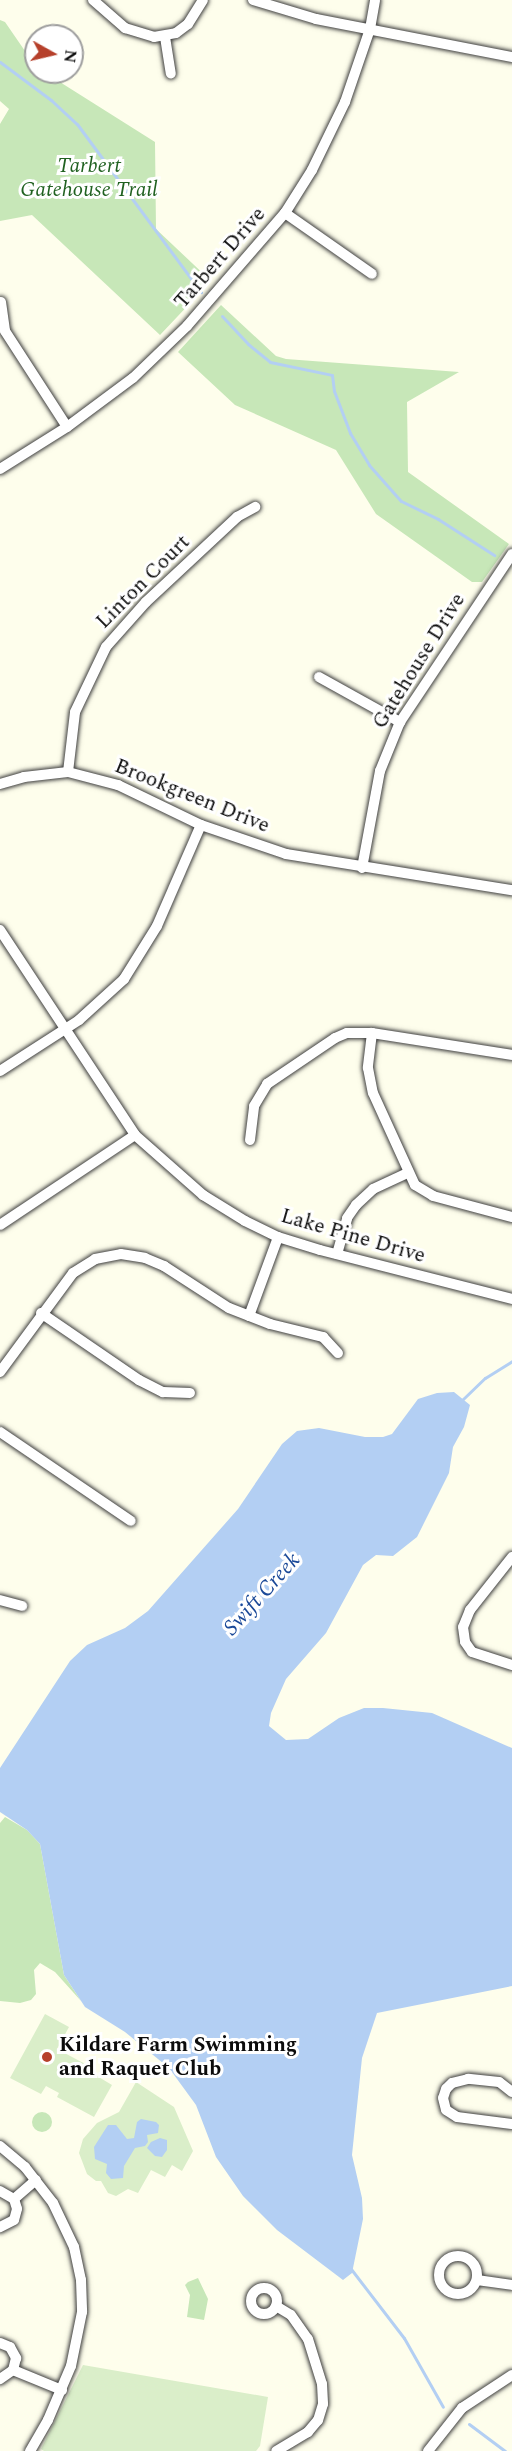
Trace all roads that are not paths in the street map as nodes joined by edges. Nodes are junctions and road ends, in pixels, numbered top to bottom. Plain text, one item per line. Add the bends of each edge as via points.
1 (93, 0) edge
2 (203, 0) edge
3 (253, 0) edge
4 (375, 0) edge
5 (370, 29) junction
6 (165, 37) junction
7 (512, 57) edge
8 (171, 74) dead end
9 (285, 213) junction
10 (372, 274) dead end
11 (1, 302) edge
12 (67, 427) junction
13 (0, 469) edge
14 (255, 507) dead end
15 (512, 554) edge
16 (319, 677) dead end
17 (400, 722) junction
18 (68, 772) junction
19 (0, 784) edge
20 (201, 825) junction
21 (362, 868) junction
22 (512, 890) edge
23 (0, 930) edge
24 (65, 1029) junction
25 (372, 1033) junction
26 (512, 1055) edge
27 (0, 1071) edge
28 (135, 1135) junction
29 (250, 1140) dead end
30 (408, 1173) junction
31 (512, 1217) edge
32 (0, 1225) edge
33 (278, 1237) junction
34 (337, 1254) junction
35 (512, 1299) edge
36 (41, 1312) junction
37 (249, 1316) junction
38 (338, 1353) dead end
39 (0, 1372) edge
40 (189, 1393) dead end
41 (0, 1432) edge
42 (131, 1521) dead end
43 (512, 1557) edge
44 (0, 1600) edge
45 (22, 1606) dead end
46 (512, 1665) edge
47 (512, 2092) edge
48 (512, 2124) edge
49 (0, 2146) edge
50 (36, 2181) junction
51 (0, 2192) edge
52 (14, 2199) junction
53 (0, 2227) edge
54 (477, 2280) dead end
55 (512, 2285) edge
56 (276, 2306) dead end
57 (0, 2343) edge
58 (13, 2370) junction
59 (512, 2374) edge
60 (0, 2379) edge
61 (62, 2390) junction
62 (283, 2449) edge
63 (30, 2451) edge
64 (428, 2451) edge

1 - 6 street via 124,28
2 - 6 street via 189,24
3 - 5 street via 297,14
4 - 5 street, Tarbert Drive
5 - 7 street
5 - 9 street, Tarbert Drive via 333,128
6 - 8 street
9 - 10 street
9 - 12 street, Tarbert Drive via 160,353
11 - 12 street via 5,331
12 - 13 street, Tarbert Drive
14 - 18 street, Linton Court via 237,517 146,602 106,647 75,712
15 - 17 street, Gatehouse Drive
16 - 17 street
17 - 21 street, Gatehouse Drive via 380,771
18 - 19 street, Brookgreen Drive
18 - 20 street, Brookgreen Drive via 133,790
20 - 21 street, Brookgreen Drive via 286,854
20 - 24 street via 157,926 135,962 108,996
21 - 22 street, Brookgreen Drive
23 - 24 street, Lake Pine Drive
24 - 27 street
24 - 28 street, Lake Pine Drive
25 - 26 street
25 - 29 street via 354,1032 335,1038 267,1084 254,1106
25 - 30 street via 370,1080
28 - 32 street
28 - 33 street, Lake Pine Drive via 203,1195
30 - 31 street via 421,1190 433,1196
30 - 34 street via 373,1189 356,1205 347,1218
33 - 34 street, Lake Pine Drive
33 - 37 street
34 - 35 street, Lake Pine Drive
36 - 37 street via 84,1264 121,1254 164,1266 221,1304
36 - 39 street
36 - 40 street via 139,1380 163,1392
37 - 38 street via 323,1337
41 - 42 street
43 - 46 street via 470,1610 463,1636 468,1648 477,1654
44 - 45 street
47 - 48 street via 499,2082 468,2079 452,2084 443,2098 446,2110 457,2117
49 - 50 street
50 - 52 street
50 - 61 street via 68,2230 81,2280 80,2331
51 - 52 street
52 - 53 street via 16,2215 10,2224
54 - 55 street
56 - 62 street via 291,2315 308,2339 323,2395 318,2420
57 - 58 street via 14,2352
58 - 60 street
58 - 61 street
59 - 64 street via 462,2408
61 - 63 street

